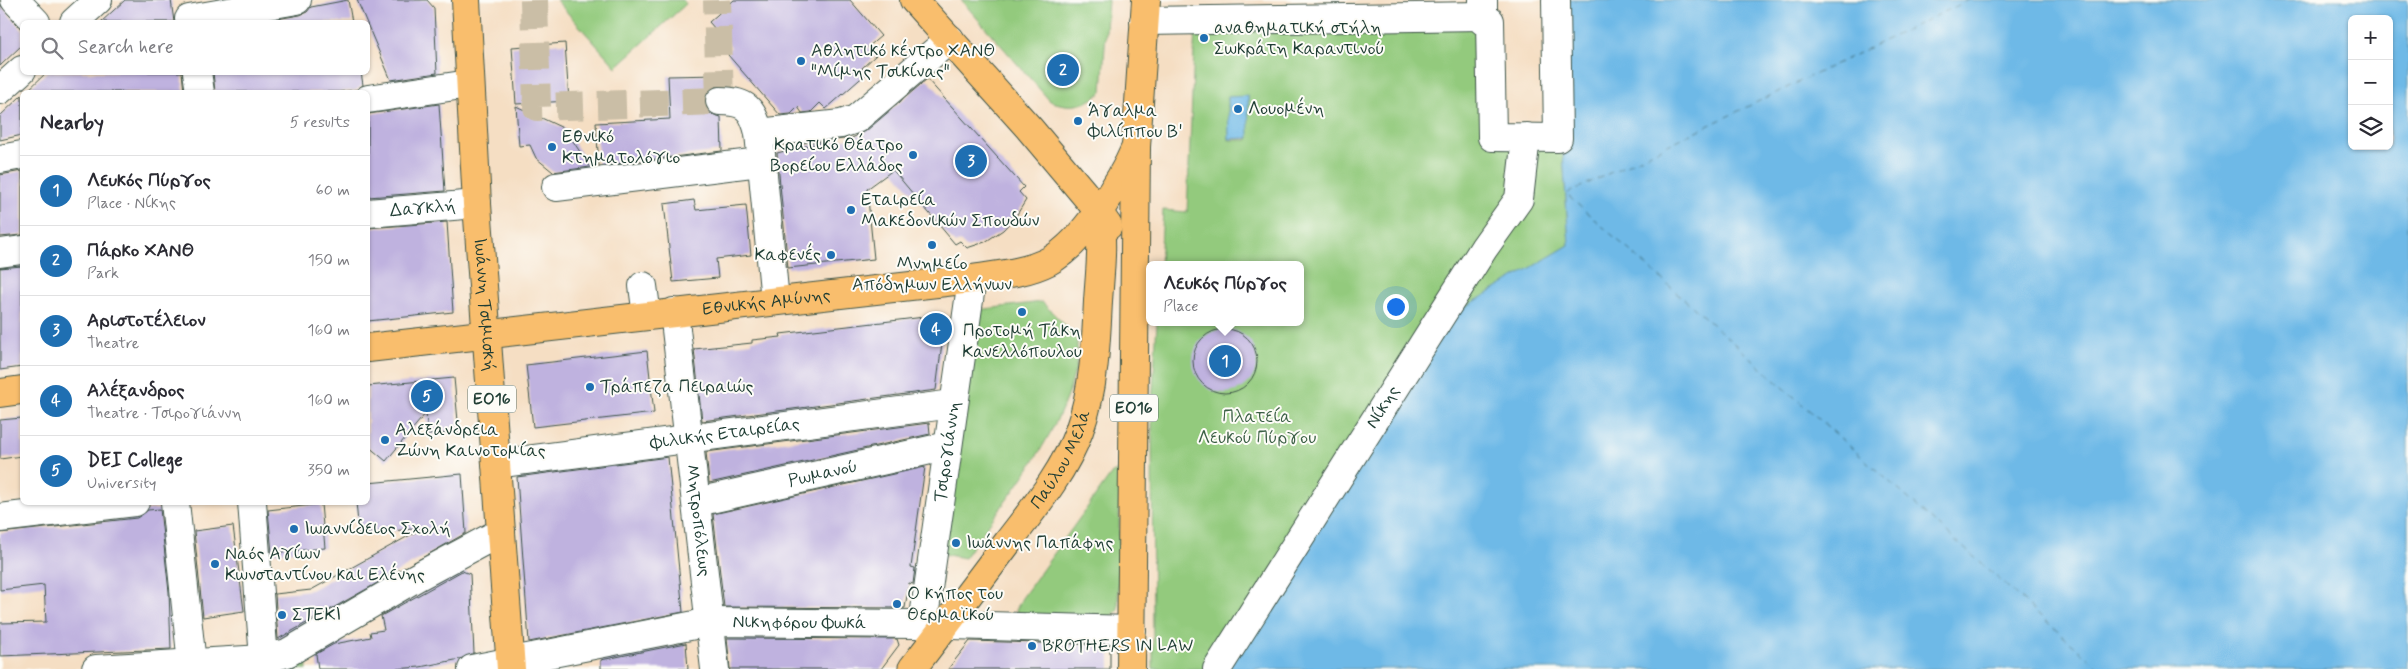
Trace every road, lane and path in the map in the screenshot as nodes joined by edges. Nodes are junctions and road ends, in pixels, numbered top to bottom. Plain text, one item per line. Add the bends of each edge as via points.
1 (15, 0) edge
2 (98, 0) edge
3 (297, 0) edge
4 (914, 0) edge
5 (1556, 0) edge
6 (463, 3) edge
7 (1483, 8) edge
8 (1145, 10) edge
9 (188, 14) edge
10 (34, 20) edge
11 (76, 20) edge
12 (950, 39) junction
13 (20, 72) edge
14 (197, 75) edge
15 (469, 84) junction
16 (0, 90) edge
17 (200, 90) edge
18 (370, 99) edge
19 (720, 101) dead end
20 (759, 133) junction
21 (1526, 137) junction
22 (1136, 147) junction
23 (20, 155) edge
24 (0, 159) edge
25 (760, 162) junction
26 (556, 187) dead end
27 (477, 204) junction
28 (1098, 211) junction
29 (370, 213) edge
30 (20, 250) edge
31 (0, 253) edge
32 (972, 279) junction
33 (1135, 284) junction
34 (643, 286) dead end
35 (775, 301) junction
36 (674, 312) junction
37 (646, 316) junction
38 (488, 334) junction
39 (370, 348) edge
40 (20, 390) edge
41 (0, 393) edge
42 (954, 404) junction
43 (690, 439) junction
44 (948, 446) junction
45 (496, 464) junction
46 (697, 502) junction
47 (110, 505) edge
48 (175, 505) edge
49 (252, 505) edge
50 (0, 518) edge
51 (501, 532) junction
52 (710, 622) junction
53 (934, 625) junction
54 (1132, 630) junction
55 (192, 664) junction
56 (263, 664) edge
57 (511, 665) edge
58 (96, 669) edge
59 (472, 669) edge
60 (715, 669) edge
61 (912, 669) edge
62 (1131, 669) edge
63 (1216, 669) edge

1 - 10 street
2 - 11 street
3 - 9 street
4 - 12 main road
5 - 21 street via 1558,138
6 - 15 main road, Ιωάννη Τσιμισκή / ΕΟ16
7 - 8 street
7 - 21 street via 1483,21 1490,21 1492,137
8 - 22 main road, ΕΟ16
12 - 20 street via 856,119 841,124
12 - 28 main road
13 - 16 street
14 - 17 street
15 - 18 street
15 - 27 main road, Ιωάννη Τσιμισκή / ΕΟ16
19 - 20 street via 737,101 745,106 755,117
20 - 25 street
21 - 63 street, Νίκης via 1519,199 1484,248
22 - 28 main road, Εθνικής Αμύνης
22 - 33 main road, ΕΟ16
23 - 24 street
25 - 26 street
25 - 35 street
27 - 29 street, Δαγκλή
27 - 38 main road, Ιωάννη Τσιμισκή / ΕΟ16
28 - 32 main road, Εθνικής Αμύνης via 1070,245 1048,262 1016,272
28 - 33 main road via 1117,240
28 - 53 main road, Παύλου Μελά via 1102,249 1096,335 1089,394 1079,431 1041,497
30 - 31 street
32 - 35 main road, Εθνικής Αμύνης
32 - 42 street, Τσιρογιάννη
33 - 54 main road, ΕΟ16
34 - 37 street
35 - 36 main road, Εθνικής Αμύνης
36 - 37 main road, Εθνικής Αμύνης
36 - 43 street, Μητροπόλεως
37 - 38 main road, Εθνικής Αμύνης
38 - 39 main road, Εθνικής Αμύνης
38 - 45 main road, Ιωάννη Τσιμισκή / ΕΟ16
40 - 41 main road
42 - 43 street, Φιλικής Εταιρείας
42 - 44 street, Τσιρογιάννη
43 - 45 street, Φιλικής Εταιρείας
43 - 46 street, Μητροπόλεως
44 - 46 street, Ρωμανού
44 - 53 street, Τσιρογιάννη
45 - 51 main road, Ιωάννη Τσιμισκή / ΕΟ16
46 - 52 street, Μητροπόλεως
47 - 50 street
48 - 55 street
49 - 56 street
51 - 56 street
51 - 57 main road, Ιωάννη Τσιμισκή / ΕΟ16
52 - 53 street, Νικηφόρου Φωκά
52 - 57 street, Νικηφόρου Φωκά
52 - 60 street, Μητροπόλεως
53 - 54 street, Νικηφόρου Φωκά
53 - 61 main road, Παύλου Μελά
54 - 62 main road, ΕΟ16
55 - 56 street
55 - 58 street
57 - 59 street, Νικηφόρου Φωκά

